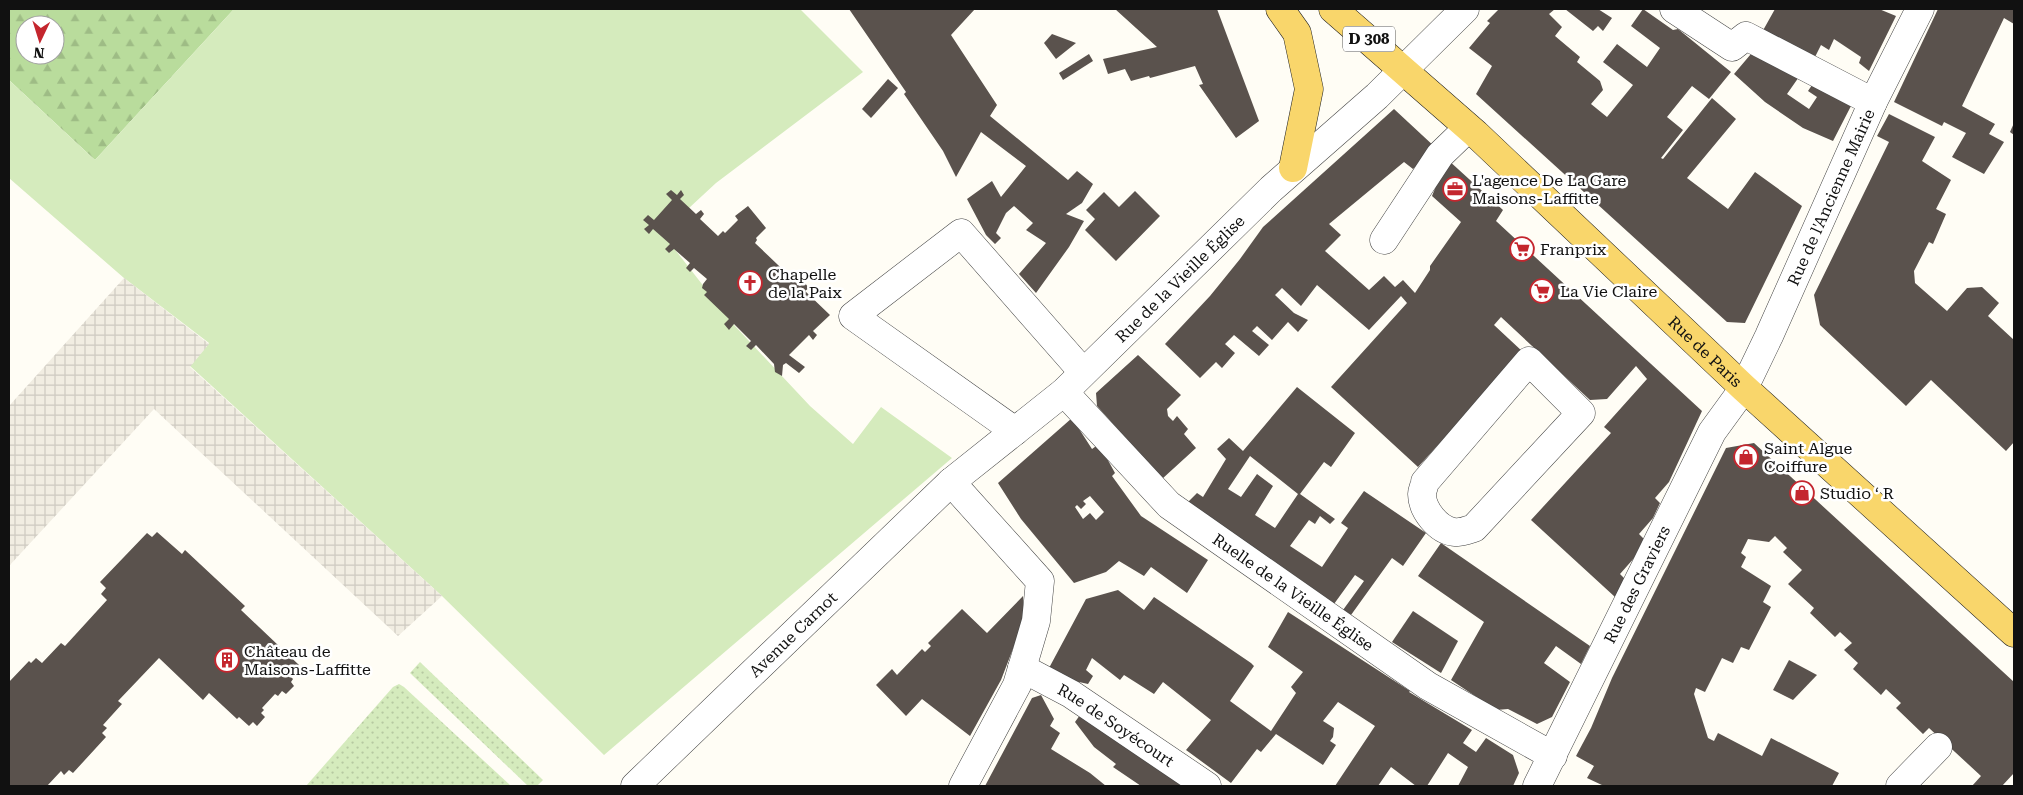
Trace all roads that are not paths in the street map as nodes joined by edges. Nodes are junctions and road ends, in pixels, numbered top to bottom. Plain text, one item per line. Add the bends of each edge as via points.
1 (1280, 9) edge
2 (1333, 9) edge
3 (1466, 9) edge
4 (1674, 9) edge
5 (1920, 9) edge
6 (1404, 71) junction
7 (1874, 102) junction
8 (1468, 128) junction
9 (1293, 168) junction
10 (1384, 240) dead end
11 (1529, 361) joint
12 (1083, 372) junction
13 (1744, 388) junction
14 (1064, 392) junction
15 (1015, 431) junction
16 (951, 482) junction
17 (2014, 633) edge
18 (1022, 668) junction
19 (1938, 747) dead end
20 (1553, 756) junction
21 (1541, 785) edge
22 (635, 786) edge
23 (963, 786) edge
24 (1207, 786) edge
25 (1900, 786) edge

1 - 9 main road via 1297,33 1309,89
2 - 6 main road, Rue de Paris / D 308
3 - 6 street, Rue de la Vieille Église
4 - 7 street via 1732,47 1746,36
5 - 7 street, Rue de l'Ancienne Mairie
6 - 8 main road, Rue de Paris / D 308
6 - 9 street, Rue de la Vieille Église
7 - 13 street, Rue de l'Ancienne Mairie
8 - 10 street via 1440,154
8 - 13 main road, Rue de Paris / D 308
9 - 12 street, Rue de la Vieille Église
11 - 11 street via 1426,482 1422,494 1426,507 1440,526 1453,532 1474,528 1581,413
12 - 14 street, Rue de la Vieille Église
12 - 15 street via 961,234 853,316
13 - 17 main road, Rue de Paris / D 308
13 - 20 street, Rue des Graviers via 1712,432
14 - 15 street, Rue de la Vieille Église
14 - 20 street, Ruelle de la Vieille Église via 1169,505 1428,686
15 - 16 street, Rue de la Vieille Église
16 - 18 street via 1040,581 1036,621
16 - 22 street, Avenue Carnot
18 - 23 street via 1017,685
18 - 24 street, Rue de Soyécourt via 1071,694
19 - 25 street
20 - 21 street, Rue des Graviers

